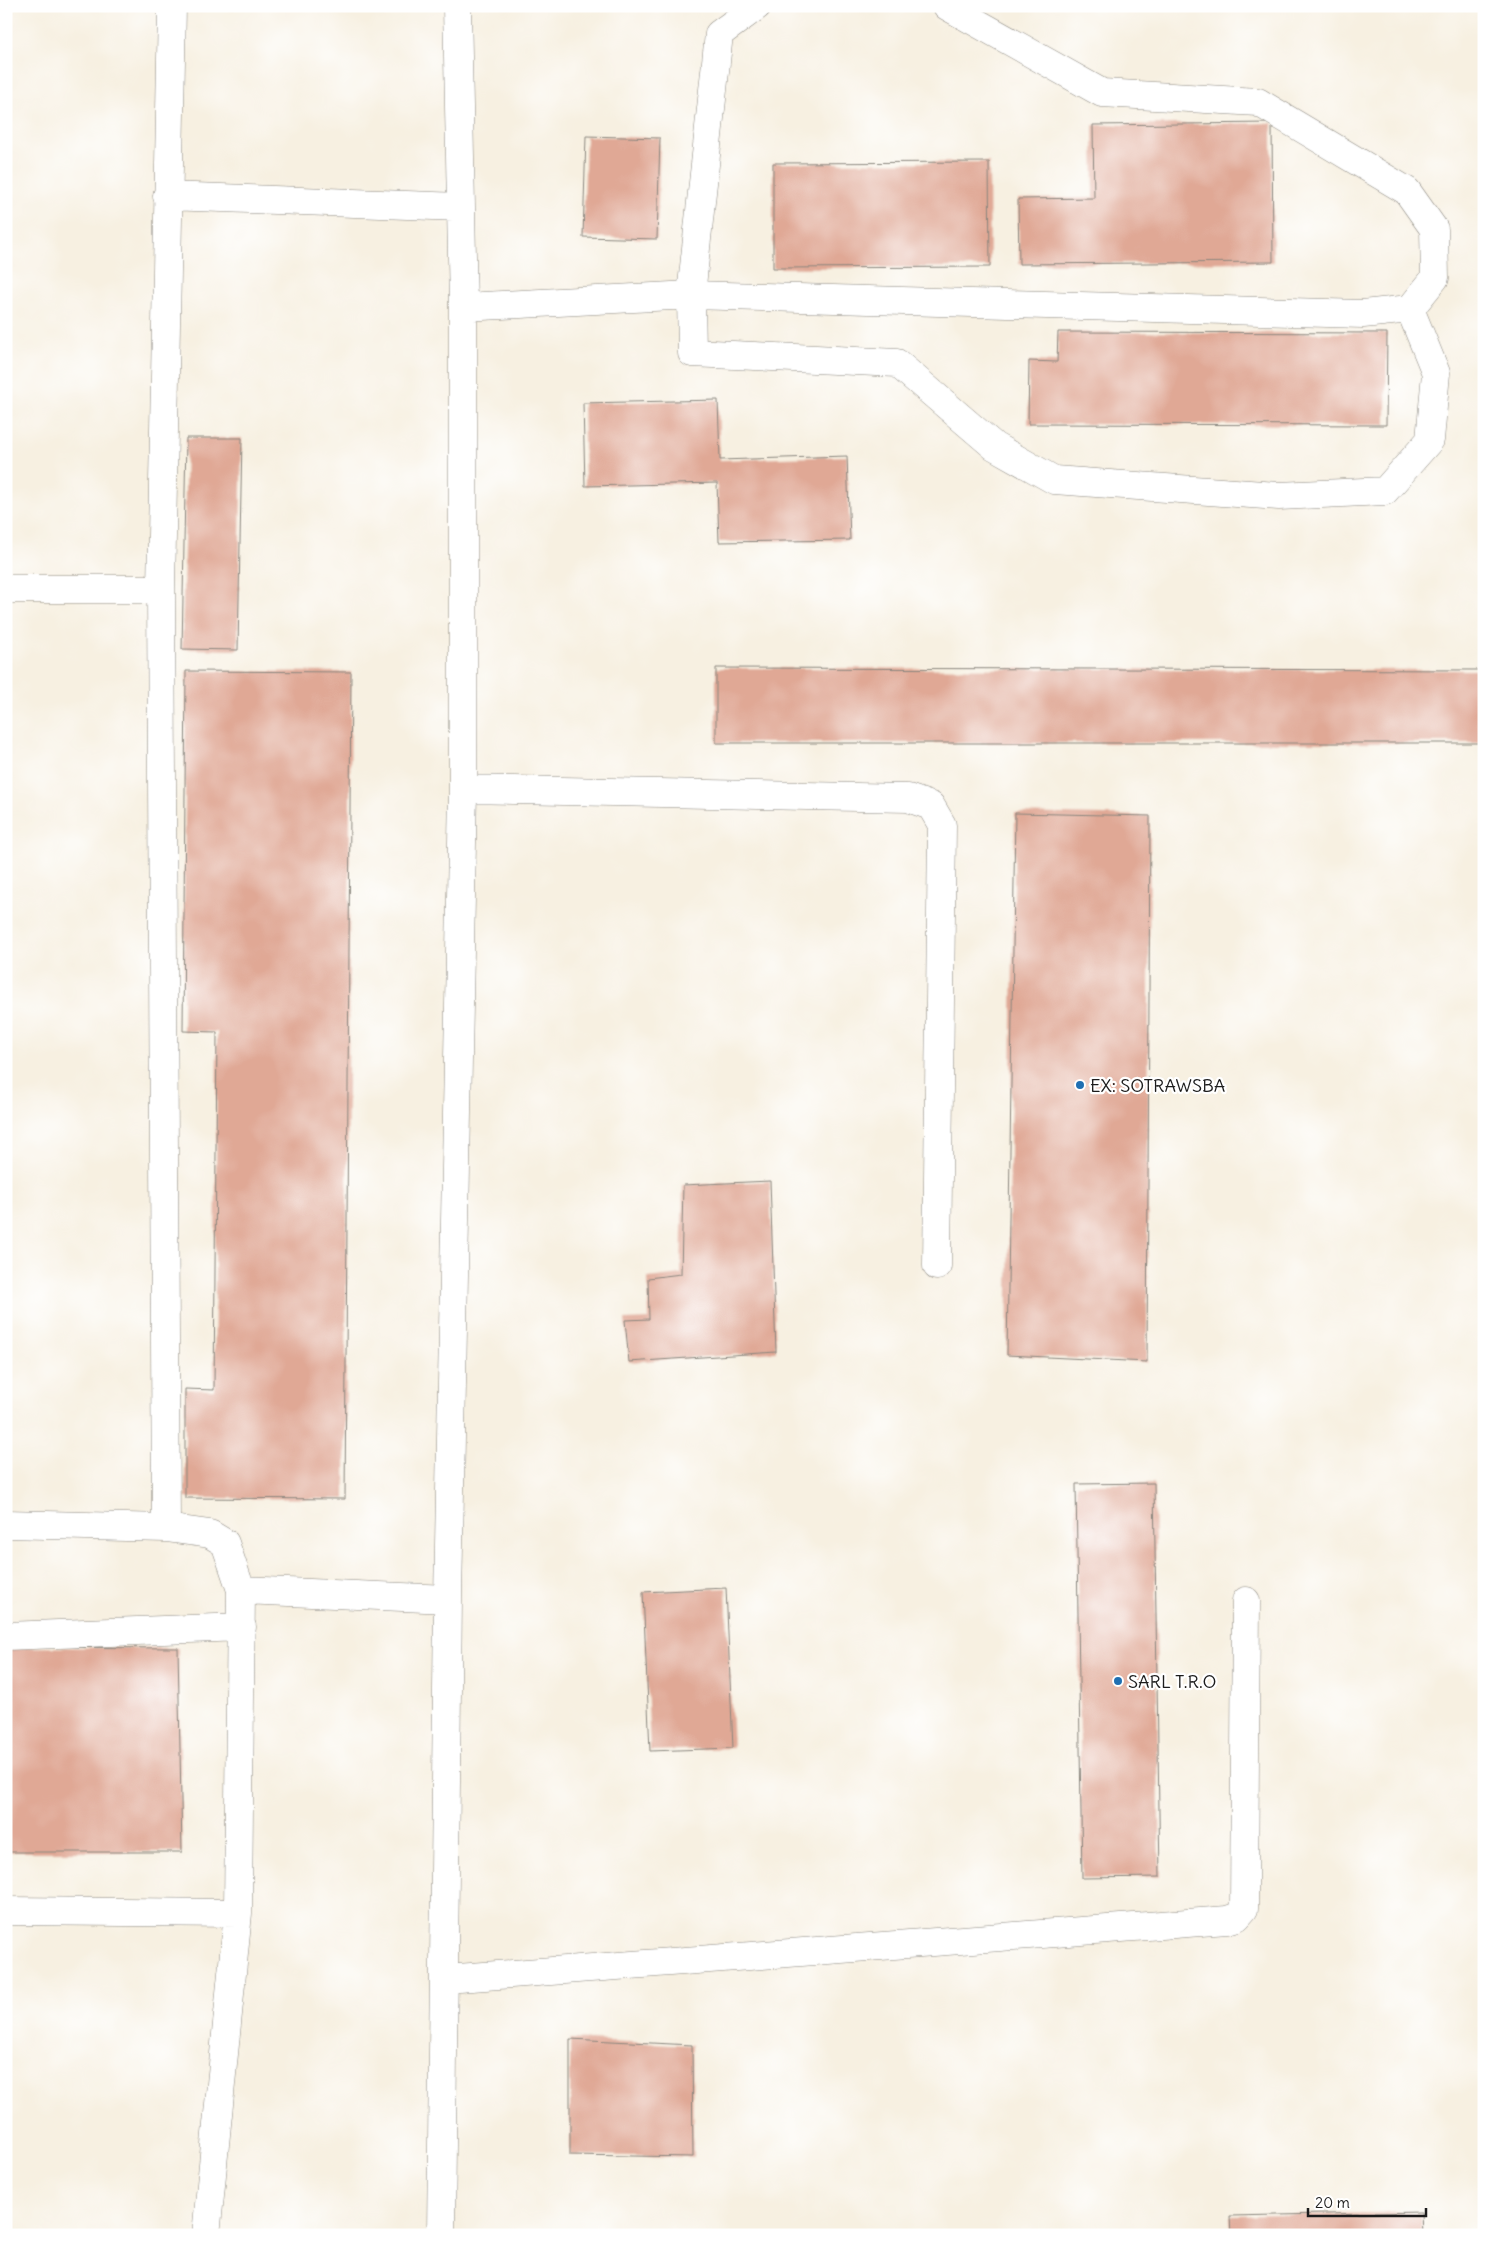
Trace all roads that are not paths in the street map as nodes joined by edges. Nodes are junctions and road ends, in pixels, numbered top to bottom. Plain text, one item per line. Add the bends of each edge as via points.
1 (172, 6) edge
2 (456, 6) edge
3 (757, 6) edge
4 (947, 6) edge
5 (167, 196) junction
6 (460, 207) junction
7 (691, 295) junction
8 (463, 307) junction
9 (1410, 309) junction
10 (6, 589) edge
11 (161, 589) junction
12 (463, 789) junction
13 (937, 1266) dead end
14 (6, 1524) edge
15 (166, 1528) junction
16 (241, 1590) junction
17 (448, 1600) junction
18 (1246, 1601) dead end
19 (242, 1626) junction
20 (6, 1636) edge
21 (6, 1912) edge
22 (238, 1913) junction
23 (445, 1979) junction
24 (206, 2235) edge
25 (441, 2235) edge

1 - 5 street
2 - 6 street
3 - 7 street via 720,34
4 - 9 street via 1102,94 1258,102 1407,191 1434,230 1435,278
5 - 6 street
5 - 11 street
6 - 8 street
7 - 8 street
7 - 9 street via 1363,314
7 - 9 street via 692,353 898,363 994,446 1054,480 1279,496 1385,490 1430,440 1436,373
8 - 12 street
10 - 11 street
11 - 15 street
12 - 13 street via 908,798 931,806 942,825
12 - 17 street
14 - 15 street
15 - 16 street via 210,1534 225,1543
16 - 17 street
16 - 19 street
17 - 23 street
18 - 23 street via 1244,1909 1237,1917
19 - 20 street
19 - 22 street
21 - 22 street
22 - 24 street
23 - 25 street

